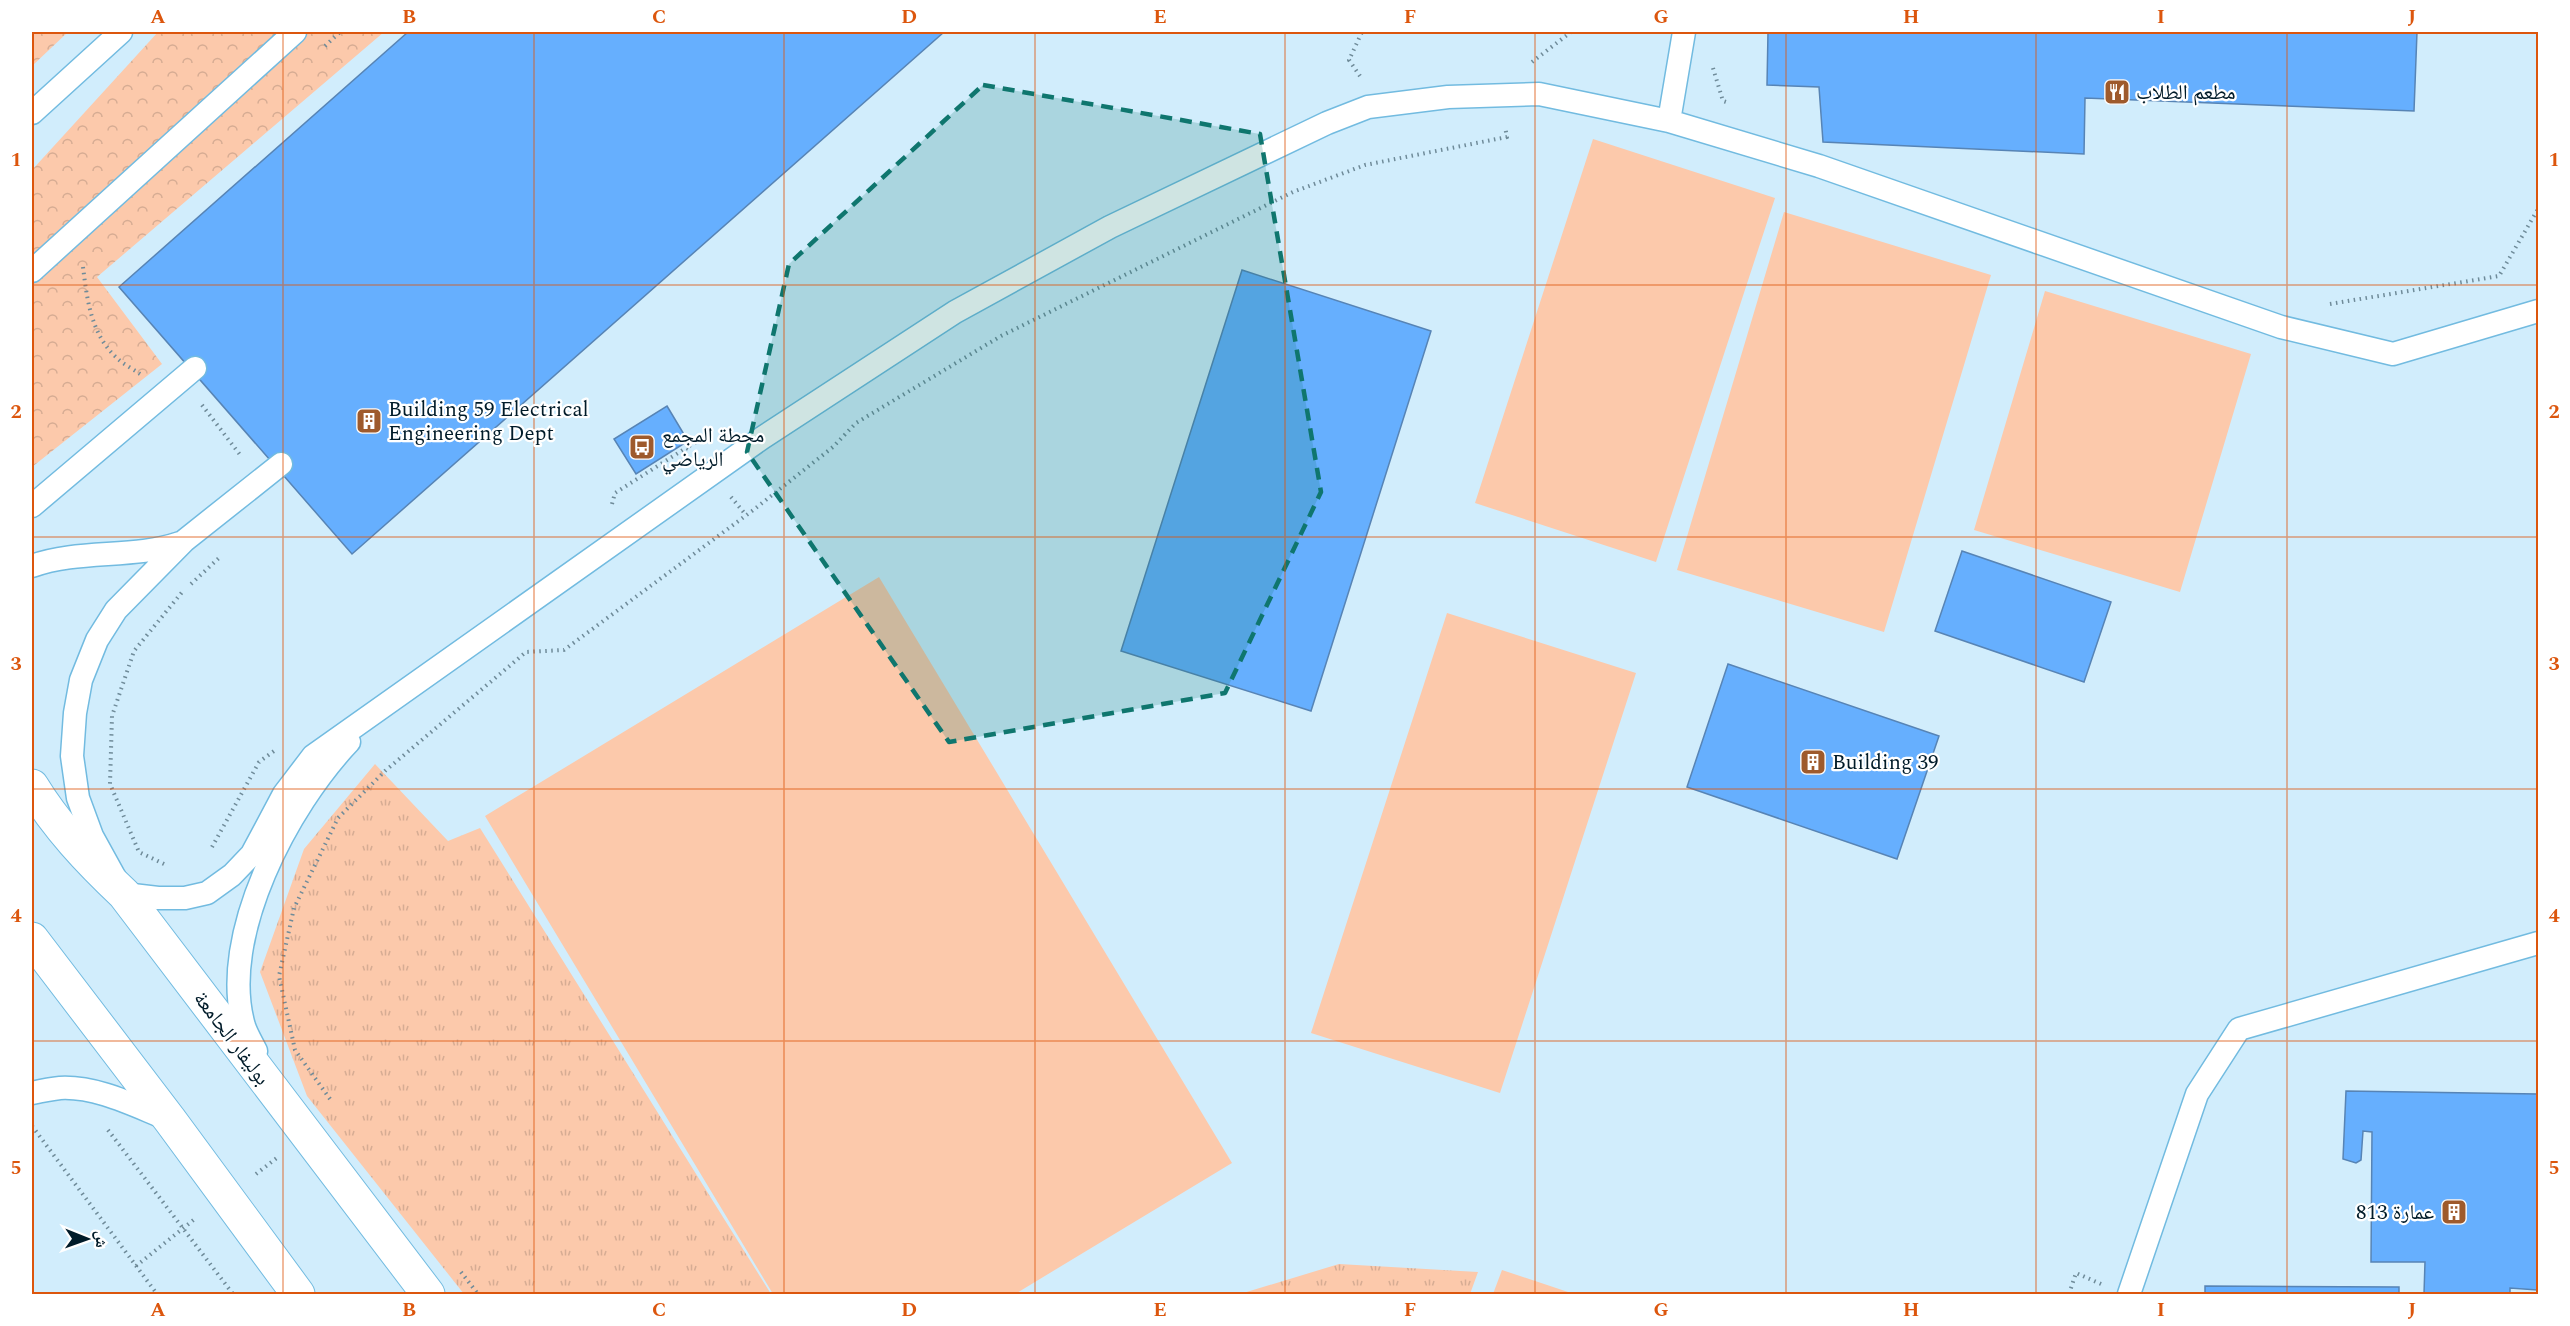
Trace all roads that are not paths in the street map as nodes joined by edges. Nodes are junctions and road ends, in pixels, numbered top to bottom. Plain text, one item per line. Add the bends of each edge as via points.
1 (121, 32) edge
2 (295, 32) edge
3 (1684, 32) edge
4 (32, 113) edge
5 (1669, 121) junction
6 (32, 271) edge
7 (2538, 311) edge
8 (195, 368) dead end
9 (281, 464) dead end
10 (32, 506) edge
11 (184, 541) junction
12 (32, 566) edge
13 (377, 712) junction
14 (32, 786) edge
15 (124, 894) junction
16 (32, 939) edge
17 (2538, 943) edge
18 (32, 1093) edge
19 (277, 1098) junction
20 (170, 1120) junction
21 (298, 1294) edge
22 (428, 1294) edge
23 (2129, 1294) edge

1 - 4 lane
2 - 6 lane
3 - 5 lane
5 - 7 lane via 1819,166 2281,327 2393,354
5 - 13 lane via 1539,94 1448,97 1368,107 1328,123 1110,227 955,312 762,438
8 - 10 lane
9 - 11 lane
11 - 12 lane via 156,551 80,557
11 - 15 lane via 116,610 97,639 81,680 75,713 72,756 78,798 92,836
13 - 15 lane via 313,756 284,794 252,854 224,881 207,892 185,898
13 - 19 lane via 335,756 305,798 269,862 243,934 240,999 244,1026
14 - 15 street, بوليفار الجامعة via 84,857
15 - 19 street, بوليفار الجامعة
16 - 20 street
17 - 23 lane via 2239,1029 2197,1094
18 - 20 lane via 78,1089 113,1097
19 - 22 street, بوليفار الجامعة
20 - 21 street

